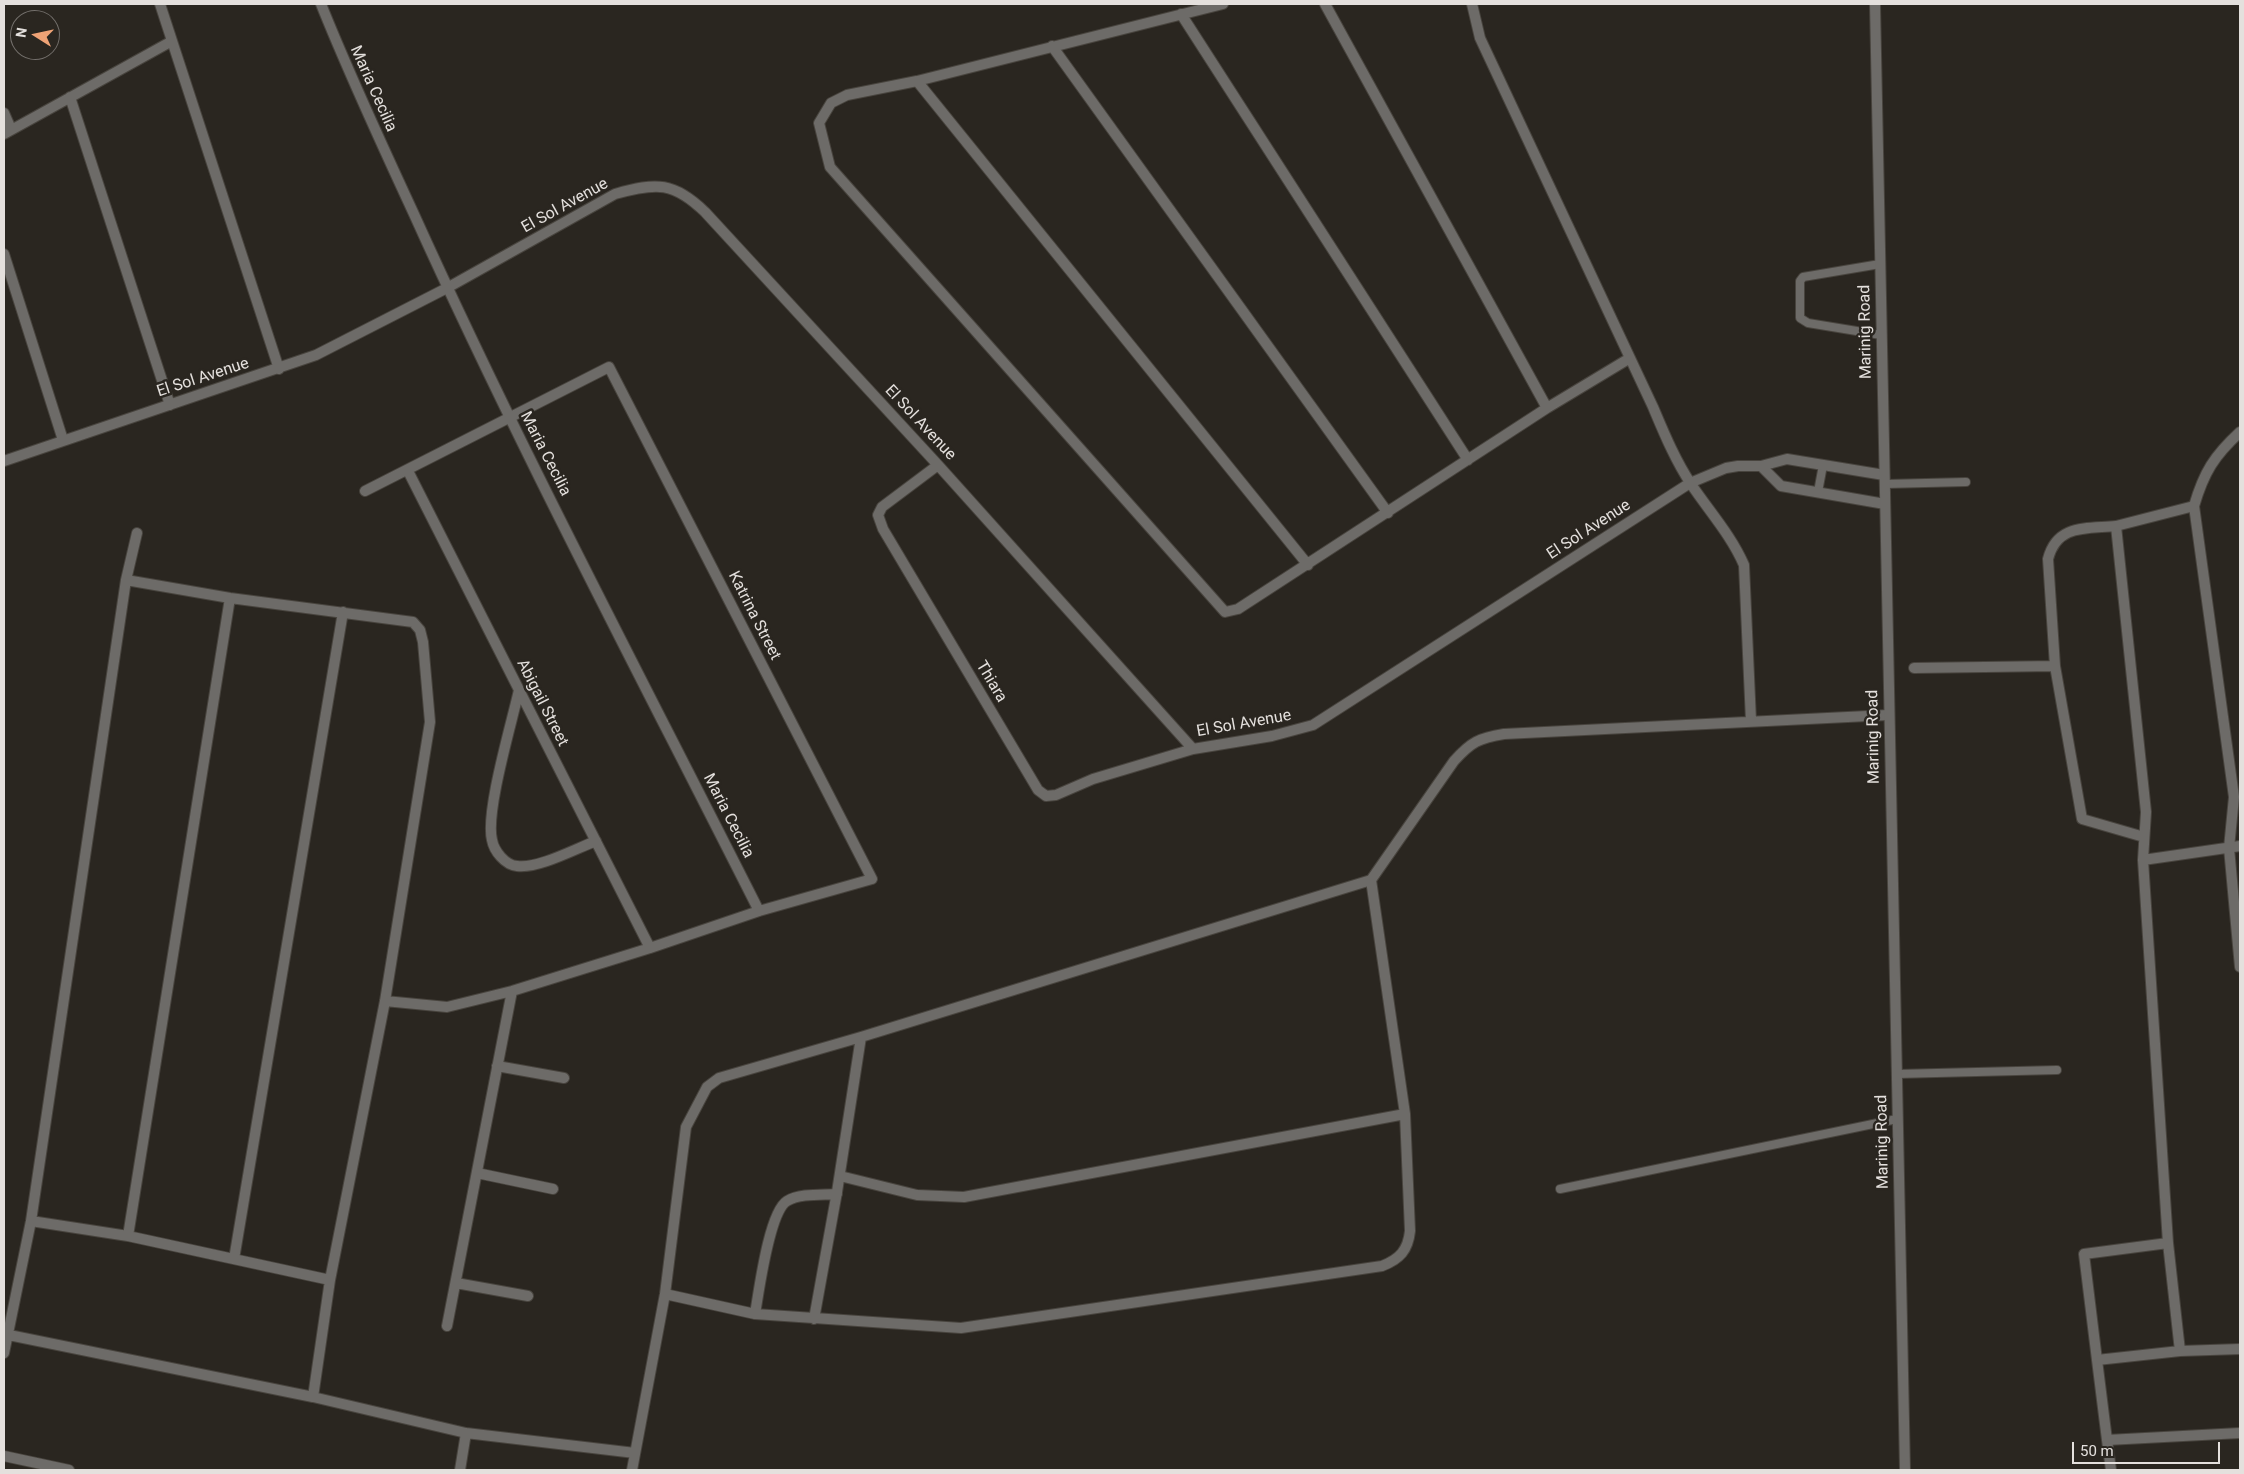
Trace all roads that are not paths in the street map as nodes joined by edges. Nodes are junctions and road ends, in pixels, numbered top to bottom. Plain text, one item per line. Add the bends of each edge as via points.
1 (160, 4) edge
2 (321, 4) edge
3 (1223, 4) edge
4 (1325, 4) edge
5 (1472, 4) edge
6 (1875, 4) edge
7 (1181, 14) junction
8 (172, 41) junction
9 (1052, 46) junction
10 (917, 81) junction
11 (70, 97) junction
12 (4, 113) edge
13 (7, 132) edge
14 (4, 254) edge
15 (1880, 264) junction
16 (447, 288) junction
17 (1881, 335) junction
18 (1630, 358) junction
19 (279, 369) junction
20 (170, 405) junction
21 (1547, 408) junction
22 (509, 417) junction
23 (2240, 432) edge
24 (62, 440) junction
25 (1468, 460) junction
26 (4, 461) edge
27 (938, 465) junction
28 (1822, 465) junction
29 (1761, 466) junction
30 (408, 470) junction
31 (1884, 479) junction
32 (1966, 482) dead end
33 (1690, 483) junction
34 (366, 491) dead end
35 (1818, 492) junction
36 (1885, 504) junction
37 (2194, 506) junction
38 (1388, 513) junction
39 (2116, 526) junction
40 (137, 533) dead end
41 (1308, 565) junction
42 (126, 580) junction
43 (230, 598) junction
44 (343, 612) junction
45 (2055, 666) junction
46 (1914, 668) dead end
47 (519, 690) junction
48 (1888, 715) junction
49 (1751, 721) junction
50 (1193, 749) junction
51 (2144, 837) junction
52 (596, 841) junction
53 (2240, 846) edge
54 (2229, 848) junction
55 (2143, 860) junction
56 (1371, 880) junction
57 (759, 911) junction
58 (650, 948) junction
59 (2240, 967) edge
60 (512, 991) junction
61 (385, 1001) junction
62 (861, 1037) junction
63 (498, 1066) junction
64 (2057, 1070) dead end
65 (1896, 1074) junction
66 (564, 1078) dead end
67 (1405, 1114) junction
68 (1897, 1119) junction
69 (477, 1173) junction
70 (840, 1176) junction
71 (1560, 1188) dead end
72 (553, 1189) dead end
73 (837, 1194) junction
74 (31, 1221) junction
75 (128, 1236) junction
76 (2168, 1243) junction
77 (234, 1259) junction
78 (330, 1280) junction
79 (456, 1283) junction
80 (665, 1294) junction
81 (528, 1296) dead end
82 (755, 1314) junction
83 (814, 1319) junction
84 (447, 1326) dead end
85 (6, 1334) edge
86 (2240, 1349) edge
87 (2180, 1351) junction
88 (4, 1354) edge
89 (2096, 1360) junction
90 (313, 1397) junction
91 (466, 1433) junction
92 (2240, 1433) edge
93 (2108, 1440) junction
94 (635, 1452) junction
95 (4, 1456) edge
96 (69, 1470) edge
97 (460, 1470) edge
98 (632, 1470) edge
99 (1905, 1470) edge
100 (2111, 1470) edge

1 - 8 street
2 - 16 street, Maria Cecilia
3 - 7 street
4 - 21 street
5 - 18 street via 1480,38
6 - 15 street, Marinig Road
7 - 9 street
7 - 25 street
8 - 11 street
8 - 19 street
9 - 10 street
9 - 38 street
10 - 41 street
10 - 41 street via 847,95 831,103 818,123 830,167 1225,612 1238,609
11 - 13 street
11 - 20 street
12 - 13 street
14 - 24 street
15 - 17 street, Marinig Road
15 - 17 lane via 1802,276 1800,318 1808,323
16 - 19 street, El Sol Avenue via 349,339
16 - 22 street, Maria Cecilia
16 - 27 street, El Sol Avenue via 615,194 635,188 671,188 687,194 706,212
17 - 31 street, Marinig Road
18 - 21 street
18 - 33 street via 1668,444
19 - 20 street, El Sol Avenue
20 - 24 street, El Sol Avenue
21 - 25 street
22 - 30 street
22 - 57 street, Maria Cecilia
22 - 57 street via 609,367 872,879
23 - 37 street via 2202,477
24 - 26 street, El Sol Avenue
25 - 38 street
27 - 50 street, El Sol Avenue
27 - 50 street, Thiara via 882,507 878,515 883,529 1038,790 1046,796 1056,795 1093,779
28 - 29 street, El Sol Avenue via 1787,459
28 - 31 street, El Sol Avenue
28 - 35 lane
29 - 33 street, El Sol Avenue via 1726,468
29 - 35 street via 1781,486
30 - 34 street
30 - 47 street, Abigail Street
31 - 32 lane
31 - 36 street, Marinig Road
33 - 49 street via 1736,546 1744,565
33 - 50 street, El Sol Avenue via 1313,725 1272,736
35 - 36 street
36 - 48 street, Marinig Road
37 - 39 street
37 - 54 street via 2234,796
38 - 41 street
39 - 45 street via 2073,530 2063,534 2052,545 2048,559
39 - 51 street via 2146,812
40 - 42 street
42 - 43 street
42 - 74 street
43 - 44 street
43 - 75 street
44 - 61 street via 413,622 420,630 423,642 430,722
44 - 77 street
45 - 46 street
45 - 51 street via 2082,819
47 - 52 street, Abigail Street
47 - 52 street via 491,815 492,840 500,857 515,866 531,866
48 - 49 street
48 - 65 street, Marinig Road
49 - 56 street via 1504,734 1482,738 1468,746 1454,761
51 - 55 street
52 - 58 street, Abigail Street
53 - 54 street
54 - 55 street
54 - 59 street
55 - 76 street
56 - 62 street
56 - 67 street
57 - 58 street
58 - 60 street
60 - 61 street via 447,1007
60 - 63 street
61 - 78 street
62 - 70 street
62 - 80 street via 718,1078 707,1087 686,1127
63 - 66 street
63 - 69 street
64 - 65 lane
65 - 68 street, Marinig Road
67 - 70 street via 964,1197 917,1195
67 - 83 street via 1408,1244 1393,1262 1382,1266 961,1328
68 - 71 lane
68 - 99 street, Marinig Road
69 - 72 street
69 - 79 street
70 - 73 street
73 - 82 street via 800,1197 787,1201 781,1208 772,1224
73 - 83 street
74 - 75 street
74 - 85 street
75 - 77 street
76 - 87 street
76 - 89 street via 2084,1254
77 - 78 street
78 - 90 street
79 - 81 street
79 - 84 street
80 - 82 street
80 - 94 street
82 - 83 street
85 - 88 street
85 - 90 street
86 - 87 street
87 - 89 street
89 - 93 street
90 - 91 street
91 - 94 street
91 - 97 street
92 - 93 street
93 - 100 street
94 - 98 street
95 - 96 street

